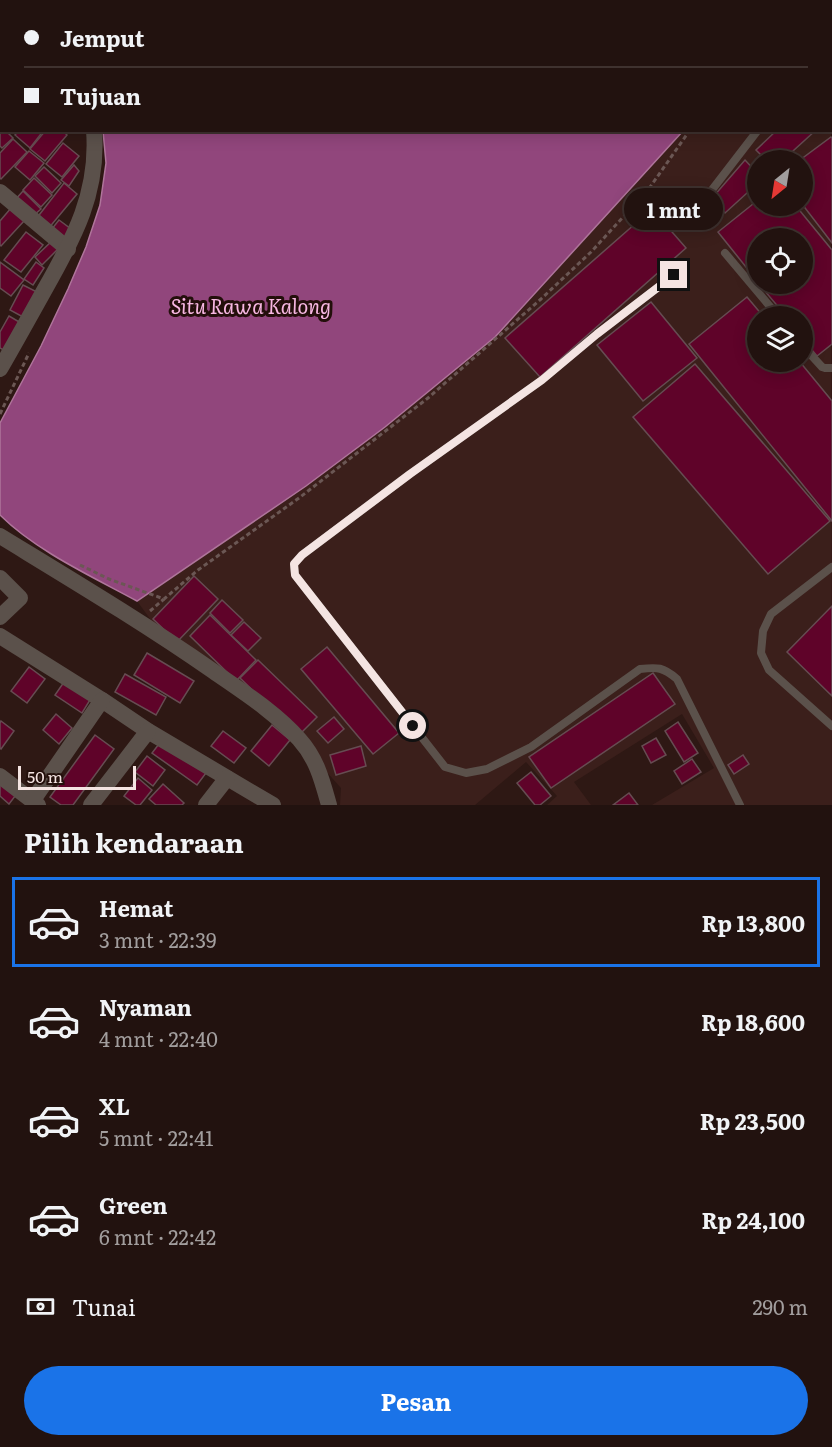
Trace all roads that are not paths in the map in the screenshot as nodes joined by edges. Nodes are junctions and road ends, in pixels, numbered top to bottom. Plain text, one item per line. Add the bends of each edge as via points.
1 (94, 132) edge
2 (756, 132) edge
3 (0, 192) edge
4 (708, 195) dead end
5 (68, 249) junction
6 (725, 253) dead end
7 (674, 275) dead end
8 (770, 306) edge
9 (813, 357) edge
10 (832, 368) edge
11 (0, 369) edge
12 (0, 536) edge
13 (832, 567) edge
14 (0, 578) edge
15 (0, 617) edge
16 (0, 636) edge
17 (102, 700) junction
18 (832, 726) edge
19 (148, 731) junction
20 (0, 776) edge
21 (227, 778) junction
22 (36, 802) edge
23 (91, 805) edge
24 (206, 805) edge
25 (273, 805) edge
26 (329, 805) edge
27 (740, 805) edge

1 - 5 street via 92,181
2 - 4 lane
3 - 5 street
5 - 11 street
6 - 8 lane
7 - 27 lane via 542,380 302,555 294,564 295,575 445,768 466,773 488,769 531,747 640,669 656,667 677,679
9 - 10 lane via 822,367
12 - 26 street via 138,621 273,714 300,740 319,768
13 - 18 lane via 771,614 763,631 761,653 769,670
14 - 15 street via 21,598
16 - 17 street
17 - 19 street
17 - 22 street
19 - 21 street
19 - 23 street
20 - 22 street
21 - 24 street
21 - 25 street

